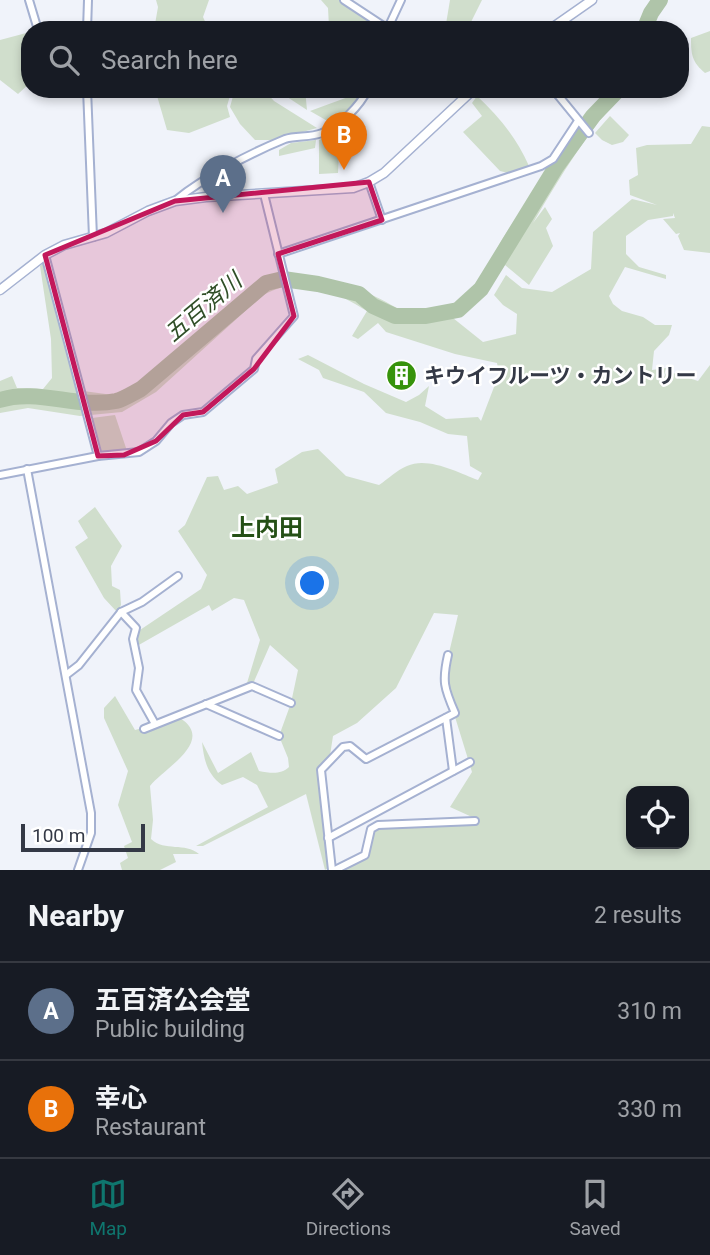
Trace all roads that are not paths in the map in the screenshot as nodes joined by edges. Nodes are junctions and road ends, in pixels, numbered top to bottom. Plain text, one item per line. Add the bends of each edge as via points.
1 (29, 0) edge
2 (88, 0) edge
3 (344, 0) edge
4 (401, 0) edge
5 (592, 0) edge
6 (35, 21) edge
7 (87, 21) edge
8 (375, 21) edge
9 (391, 21) edge
10 (562, 21) edge
11 (87, 98) edge
12 (364, 98) edge
13 (464, 98) edge
14 (560, 98) edge
15 (578, 121) junction
16 (589, 133) dead end
17 (369, 182) junction
18 (264, 194) junction
19 (175, 201) junction
20 (382, 220) junction
21 (93, 237) junction
22 (278, 254) junction
23 (45, 255) junction
24 (0, 290) edge
25 (97, 456) junction
26 (27, 469) junction
27 (0, 475) edge
28 (178, 576) dead end
29 (121, 612) junction
30 (449, 655) dead end
31 (66, 675) junction
32 (291, 703) dead end
33 (206, 704) junction
34 (446, 718) junction
35 (155, 723) junction
36 (144, 729) dead end
37 (279, 736) dead end
38 (470, 762) dead end
39 (453, 771) junction
40 (369, 816) junction
41 (475, 821) dead end
42 (370, 829) junction
43 (328, 838) junction
44 (78, 870) edge
45 (333, 870) edge

1 - 6 street
2 - 7 street
3 - 8 street
4 - 9 street
5 - 10 street
11 - 21 street
12 - 19 street via 322,133 287,138 197,183
13 - 17 street
14 - 15 street
15 - 16 street
15 - 20 street via 553,159 541,166
17 - 18 street via 353,188
17 - 20 street
18 - 19 street
18 - 22 street
19 - 21 street
20 - 22 street
21 - 23 street
22 - 25 street via 294,316 256,359 254,369 203,412 183,415 139,452
23 - 24 street
23 - 25 street
25 - 26 street
26 - 27 street
26 - 31 street
28 - 29 street
29 - 31 street
29 - 35 street via 136,628 133,639 139,668 135,690
30 - 34 street via 444,688 455,713
31 - 44 street via 91,813 91,833
32 - 33 street via 252,686
33 - 35 street
33 - 37 street
34 - 39 street
34 - 43 street via 366,759 350,746 343,747 321,770
35 - 36 street
38 - 39 street
39 - 40 street
40 - 42 street
40 - 43 street
41 - 42 street
42 - 45 street via 365,855
43 - 45 street

